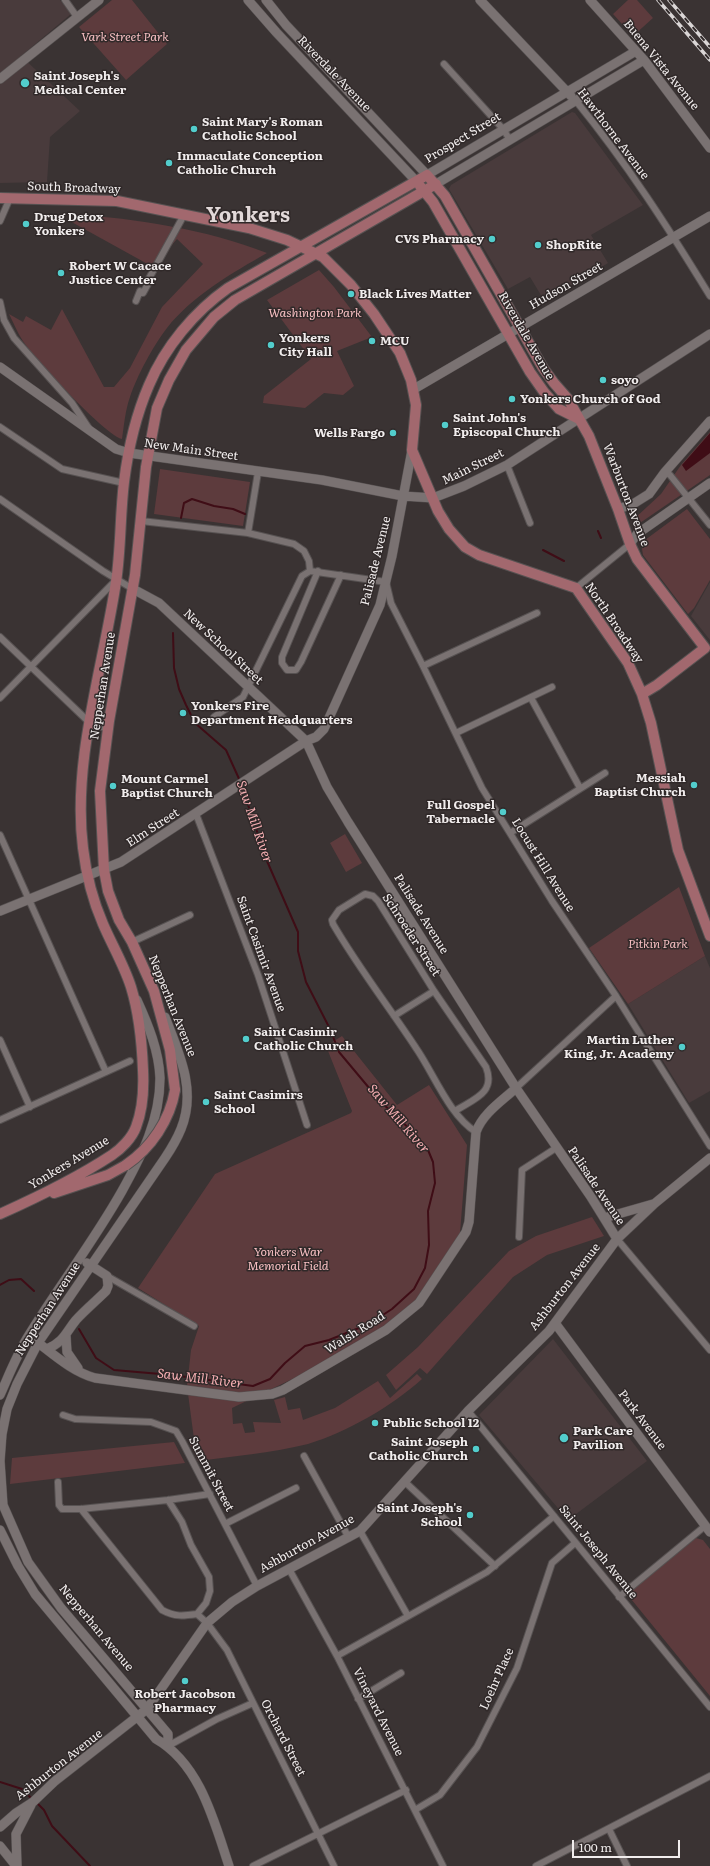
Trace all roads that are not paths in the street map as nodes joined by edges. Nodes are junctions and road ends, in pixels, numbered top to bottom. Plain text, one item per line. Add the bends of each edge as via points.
1 (64, 0) edge
2 (99, 0) edge
3 (248, 0) edge
4 (266, 0) edge
5 (480, 0) edge
6 (590, 0) edge
7 (77, 17) junction
8 (636, 50) junction
9 (644, 60) junction
10 (444, 64) dead end
11 (0, 79) edge
12 (567, 92) junction
13 (576, 101) junction
14 (503, 130) junction
15 (510, 140) junction
16 (710, 148) edge
17 (427, 175) junction
18 (416, 181) junction
19 (436, 184) junction
20 (424, 190) junction
21 (5, 198) edge
22 (184, 215) junction
23 (710, 216) edge
24 (0, 221) edge
25 (674, 238) junction
26 (302, 246) junction
27 (316, 253) junction
28 (710, 296) edge
29 (136, 301) dead end
30 (0, 302) edge
31 (520, 327) junction
32 (509, 334) junction
33 (709, 336) edge
34 (0, 367) edge
35 (414, 390) junction
36 (579, 419) junction
37 (710, 421) edge
38 (0, 427) edge
39 (89, 430) junction
40 (412, 450) junction
41 (129, 453) junction
42 (149, 456) junction
43 (507, 465) junction
44 (258, 472) junction
45 (665, 472) junction
46 (124, 483) junction
47 (710, 483) edge
48 (403, 496) junction
49 (0, 498) edge
50 (433, 498) junction
51 (688, 498) junction
52 (618, 509) junction
53 (140, 521) junction
54 (530, 523) dead end
55 (710, 525) edge
56 (248, 533) junction
57 (630, 544) junction
58 (310, 571) junction
59 (318, 572) junction
60 (341, 575) junction
61 (116, 580) junction
62 (386, 582) junction
63 (576, 588) junction
64 (133, 589) junction
65 (537, 613) dead end
66 (0, 637) edge
67 (707, 651) edge
68 (423, 666) junction
69 (32, 667) junction
70 (552, 687) dead end
71 (248, 688) junction
72 (642, 694) junction
73 (0, 698) edge
74 (531, 698) junction
75 (214, 716) dead end
76 (90, 723) junction
77 (108, 729) junction
78 (456, 733) junction
79 (306, 741) junction
80 (605, 773) dead end
81 (580, 788) junction
82 (196, 814) junction
83 (510, 833) junction
84 (0, 835) edge
85 (104, 870) junction
86 (87, 875) junction
87 (28, 900) junction
88 (0, 911) edge
89 (190, 915) dead end
90 (710, 936) edge
91 (132, 942) junction
92 (131, 988) junction
93 (154, 991) junction
94 (434, 991) junction
95 (616, 996) junction
96 (394, 1016) junction
97 (0, 1040) edge
98 (130, 1061) dead end
99 (106, 1072) junction
100 (516, 1088) junction
101 (30, 1107) junction
102 (454, 1111) junction
103 (0, 1120) edge
104 (307, 1125) dead end
105 (476, 1132) junction
106 (710, 1146) edge
107 (556, 1148) junction
108 (710, 1158) edge
109 (31, 1200) junction
110 (654, 1204) junction
111 (0, 1214) edge
112 (604, 1218) junction
113 (519, 1237) dead end
114 (617, 1239) junction
115 (80, 1258) junction
116 (91, 1265) junction
117 (107, 1276) junction
118 (124, 1286) junction
119 (106, 1291) junction
120 (555, 1323) junction
121 (194, 1326) dead end
122 (28, 1336) junction
123 (66, 1336) junction
124 (38, 1343) junction
125 (47, 1349) junction
126 (710, 1350) edge
127 (84, 1375) junction
128 (0, 1395) edge
129 (468, 1411) junction
130 (63, 1415) dead end
131 (304, 1456) dead end
132 (58, 1482) dead end
133 (405, 1482) junction
134 (296, 1488) dead end
135 (210, 1494) junction
136 (168, 1500) junction
137 (81, 1509) junction
138 (554, 1516) junction
139 (225, 1524) junction
140 (708, 1529) edge
141 (0, 1530) edge
142 (360, 1531) junction
143 (349, 1538) junction
144 (574, 1543) junction
145 (496, 1566) junction
146 (289, 1569) junction
147 (257, 1586) junction
148 (619, 1597) junction
149 (197, 1614) junction
150 (408, 1616) junction
151 (207, 1623) junction
152 (337, 1656) junction
153 (401, 1674) dead end
154 (358, 1699) junction
155 (253, 1703) junction
156 (710, 1707) edge
157 (147, 1709) junction
158 (138, 1716) junction
159 (168, 1746) junction
160 (710, 1776) edge
161 (406, 1790) junction
162 (33, 1802) junction
163 (415, 1810) junction
164 (0, 1827) edge
165 (609, 1829) junction
166 (319, 1834) junction
167 (0, 1846) edge
168 (17, 1866) edge
169 (229, 1866) edge
170 (253, 1866) edge
171 (334, 1866) edge
172 (443, 1866) edge
173 (536, 1866) edge
174 (627, 1866) edge

1 - 7 street
2 - 7 street
3 - 18 street, Riverdale Avenue
4 - 17 street, Riverdale Avenue via 286,25
5 - 12 street, Hawthorne Avenue
6 - 8 street, Buena Vista Avenue
7 - 11 street
8 - 9 street, Buena Vista Avenue
8 - 12 street, Prospect Street
9 - 13 street
9 - 16 street, Buena Vista Avenue
10 - 14 street
12 - 13 street, Hawthorne Avenue
12 - 14 street, Prospect Street
13 - 15 street
13 - 25 street, Hawthorne Avenue
14 - 15 street
14 - 17 street, Prospect Street
15 - 19 street
17 - 18 main road, Prospect Street
17 - 19 main road, Riverdale Avenue
18 - 20 main road, Riverdale Avenue
18 - 26 main road, Prospect Street
19 - 20 main road
19 - 31 main road, Riverdale Avenue
20 - 27 main road
20 - 32 main road, Riverdale Avenue
21 - 22 main road, South Broadway via 117,201
21 - 24 street
22 - 26 main road, South Broadway via 249,228
22 - 29 street via 143,293 140,293
23 - 25 street, Hudson Street
25 - 28 street, Hawthorne Avenue
25 - 31 street, Hudson Street
26 - 27 main road, South Broadway
26 - 41 main road, Nepperhan Avenue via 228,288 190,321 150,382
27 - 35 main road, South Broadway via 351,285 374,314 400,353
27 - 42 main road, Nepperhan Avenue via 235,300 204,328 186,350 169,380 157,408
30 - 39 street via 4,320 14,338 72,404
31 - 32 street, Hudson Street
31 - 36 main road, Riverdale Avenue via 543,368 568,398
32 - 35 street, Hudson Street
32 - 36 main road, Riverdale Avenue via 544,392 559,409
33 - 36 street, Main Street
34 - 39 street, New Main Street
35 - 40 main road, South Broadway via 416,405
36 - 43 street, Main Street
36 - 52 main road, Warburton Avenue via 590,436
37 - 45 street
38 - 46 street via 62,469
39 - 41 street, New Main Street via 116,449
40 - 48 street, Palisade Avenue
40 - 50 main road, North Broadway
41 - 42 street, New Main Street
41 - 46 main road, Nepperhan Avenue
42 - 44 street, New Main Street
42 - 53 main road, Nepperhan Avenue
43 - 50 street, Main Street
43 - 54 street
44 - 48 street, New Main Street via 322,480
44 - 56 street
45 - 51 street
45 - 52 street via 649,494 633,504
46 - 61 main road, Nepperhan Avenue
47 - 51 street
48 - 50 street, Main Street
48 - 62 street, Palisade Avenue
49 - 61 street, New School Street
50 - 63 main road, North Broadway via 449,529 465,547
51 - 55 street
51 - 57 street via 637,534
52 - 57 main road, Warburton Avenue
53 - 56 street
53 - 64 main road, Nepperhan Avenue
56 - 58 street via 294,544 309,560
57 - 63 street
57 - 67 main road, Warburton Avenue via 637,559
58 - 59 street
58 - 71 street via 302,576
59 - 60 street
59 - 60 street via 282,658 287,670 296,670 301,662
60 - 62 street
61 - 64 street, New School Street
61 - 69 street
61 - 76 main road, Nepperhan Avenue
62 - 68 street, Locust Hill Avenue via 391,603
62 - 79 street, Palisade Avenue via 380,605 324,729 316,737
63 - 72 main road, North Broadway via 628,663
64 - 71 street, New School Street via 159,603
64 - 77 main road, Nepperhan Avenue
65 - 68 street
66 - 69 street
67 - 72 main road
68 - 78 street, Locust Hill Avenue
69 - 73 street
69 - 76 street
70 - 74 street
71 - 75 street via 244,697
71 - 79 street, New School Street
72 - 90 main road, North Broadway via 651,723 678,850
74 - 78 street
74 - 81 street
76 - 77 street
76 - 86 main road, Nepperhan Avenue via 83,762 81,800
77 - 85 main road, Nepperhan Avenue via 100,791
78 - 83 street, Locust Hill Avenue via 482,788
79 - 82 street, Elm Street
79 - 100 street, Palisade Avenue via 341,811
80 - 81 street
81 - 83 street
82 - 85 street, Elm Street via 121,862
82 - 104 street, Saint Casimir Avenue via 258,975
83 - 95 street, Locust Hill Avenue
84 - 87 street
85 - 86 street, Elm Street
85 - 91 main road, Nepperhan Avenue via 108,891 119,920
86 - 87 street, Elm Street
86 - 92 main road, Nepperhan Avenue via 102,922
87 - 88 street, Elm Street
87 - 99 street
89 - 91 street
91 - 93 main road, Nepperhan Avenue
92 - 109 main road, Yonkers Avenue via 142,1050 144,1092 135,1130 126,1143 112,1155
92 - 115 street, Nepperhan Avenue via 147,1021 160,1076 154,1124 135,1167 103,1224
93 - 109 main road, Yonkers Avenue, bridge via 170,1050 175,1090 165,1119 154,1138 145,1150 108,1175
93 - 116 street, Nepperhan Avenue via 186,1075 188,1098 182,1128 165,1158
94 - 96 street
94 - 96 street, Schroeder Street via 378,901 369,894 358,897 334,915 333,924
94 - 102 street, Schroeder Street via 489,1075 486,1090
95 - 100 street
95 - 106 street, Locust Hill Avenue
96 - 102 street, Schroeder Street via 417,1048
97 - 101 street
98 - 99 street
99 - 101 street
100 - 105 street, Walsh Road via 484,1116
100 - 107 street, Palisade Avenue
101 - 103 street
102 - 105 street, Schroeder Street via 464,1124
105 - 127 street, Walsh Road via 466,1232 419,1302 386,1330 272,1394 239,1397
107 - 112 street, Palisade Avenue
107 - 113 street via 522,1170
108 - 110 street, Ashburton Avenue
109 - 111 main road, Yonkers Avenue
110 - 112 street
110 - 114 street, Ashburton Avenue
112 - 114 street, Palisade Avenue
114 - 120 street, Ashburton Avenue
114 - 126 street, Palisade Avenue
115 - 116 street
115 - 122 street, Nepperhan Avenue
116 - 117 street
116 - 124 street, Nepperhan Avenue
117 - 118 street
117 - 119 street
118 - 119 street via 116,1286
118 - 121 street
119 - 123 street via 75,1321
120 - 129 street, Ashburton Avenue
120 - 140 street, Park Avenue
122 - 124 street, Walsh Road
122 - 128 street, Nepperhan Avenue
123 - 125 street via 55,1346
123 - 127 street via 67,1352
124 - 125 street, Walsh Road
124 - 157 street, Nepperhan Avenue via 7,1409 0,1461 3,1505 28,1562 48,1592
125 - 127 street, Walsh Road
129 - 133 street, Ashburton Avenue
129 - 138 street, Saint Joseph Avenue
130 - 135 street, Summit Street via 75,1419 151,1422 176,1431
131 - 143 street
132 - 137 street via 59,1505 62,1509
133 - 142 street, Ashburton Avenue
133 - 145 street
134 - 139 street
135 - 136 street
135 - 139 street, Summit Street
136 - 137 street
136 - 149 street via 182,1522 209,1577 210,1591
137 - 149 street via 162,1610 172,1616
138 - 144 street, Saint Joseph Avenue
138 - 145 street
139 - 147 street, Summit Street
140 - 148 street
141 - 158 street, Nepperhan Avenue via 36,1594
142 - 143 street, Ashburton Avenue
142 - 150 street
143 - 146 street, Ashburton Avenue
144 - 148 street, Saint Joseph Avenue
144 - 163 street, Loehr Place via 552,1563 517,1668 477,1747 440,1795
145 - 150 street
146 - 147 street, Ashburton Avenue
146 - 152 street, Vineyard Avenue
147 - 151 street, Ashburton Avenue via 232,1602
148 - 156 street, Saint Joseph Avenue
149 - 151 street, Orchard Street
150 - 152 street
151 - 155 street, Orchard Street via 227,1650
151 - 157 street, Ashburton Avenue
152 - 154 street, Vineyard Avenue
153 - 154 street
154 - 161 street, Vineyard Avenue
155 - 159 street
155 - 166 street, Orchard Street
157 - 158 street, Ashburton Avenue
157 - 159 street, Nepperhan Avenue via 168,1734
158 - 159 street, Nepperhan Avenue via 156,1739
158 - 162 street, Ashburton Avenue
159 - 169 street, Nepperhan Avenue via 193,1776 208,1808
160 - 165 street
161 - 163 street, Vineyard Avenue
161 - 166 street
162 - 164 street, Ashburton Avenue
162 - 168 street via 16,1834
163 - 172 street, Vineyard Avenue
165 - 173 street
165 - 174 street
166 - 170 street
166 - 171 street, Orchard Street
167 - 168 street

